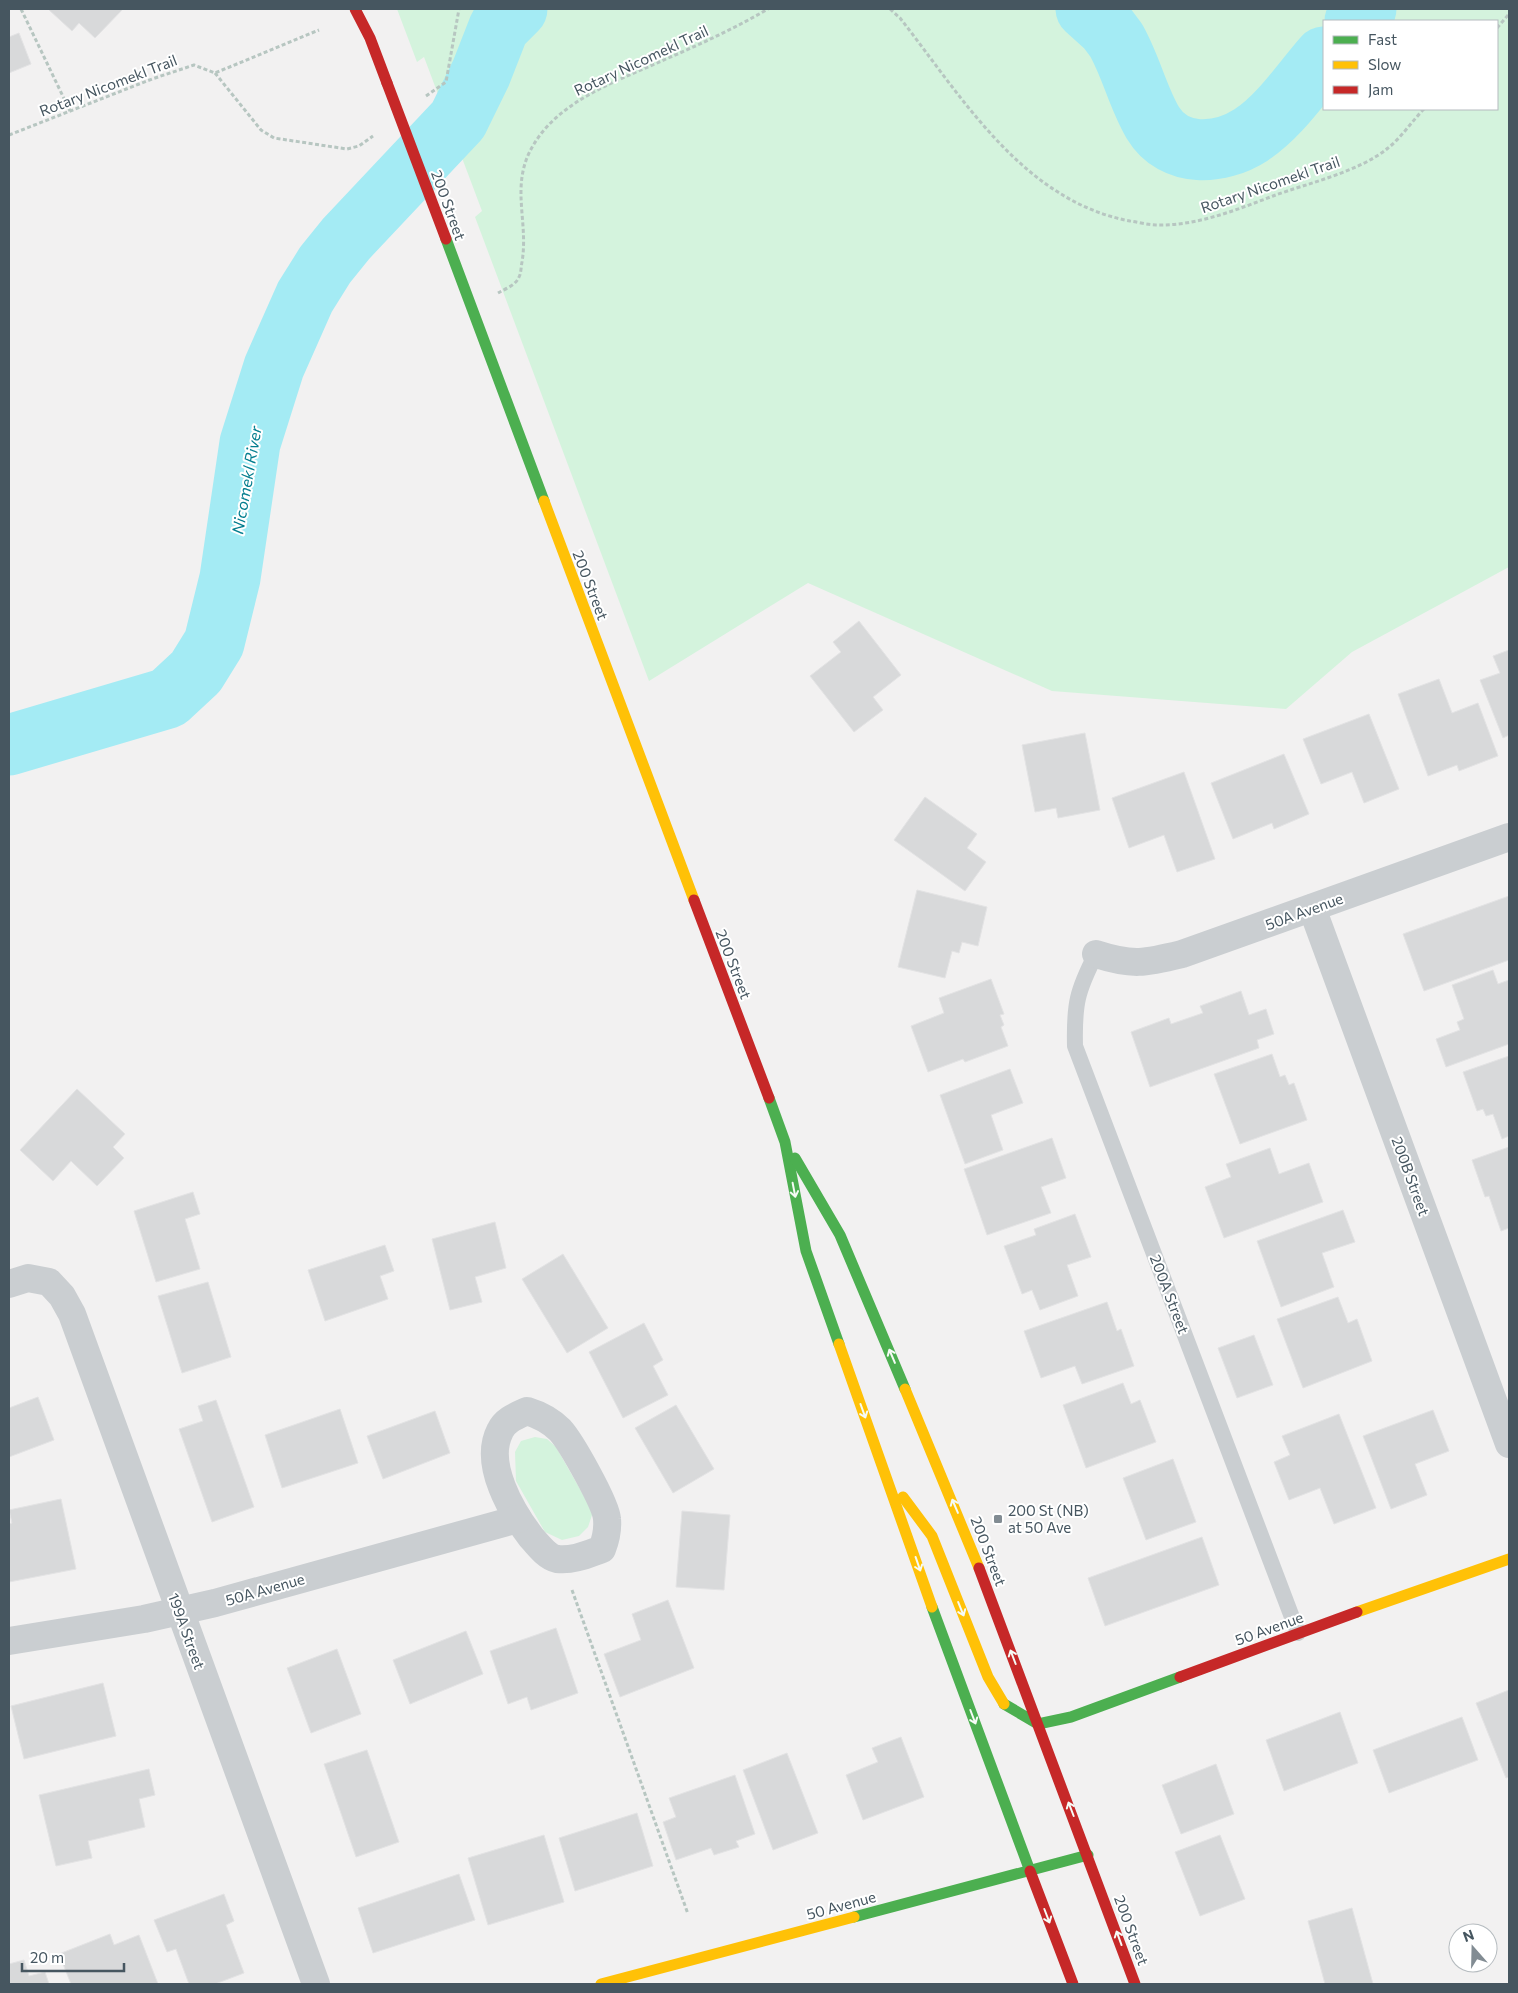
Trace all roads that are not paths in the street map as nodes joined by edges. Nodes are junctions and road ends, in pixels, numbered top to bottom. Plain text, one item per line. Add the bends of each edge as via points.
1 (354, 9) edge
2 (363, 9) edge
3 (370, 38) junction
4 (1509, 837) edge
5 (1312, 908) junction
6 (1096, 954) joint
7 (785, 1142) junction
8 (9, 1284) edge
9 (1509, 1444) edge
10 (887, 1476) junction
11 (518, 1519) junction
12 (1509, 1559) edge
13 (180, 1611) junction
14 (1298, 1633) junction
15 (9, 1641) edge
16 (1038, 1724) junction
17 (1088, 1855) junction
18 (1030, 1870) junction
19 (316, 1984) edge
20 (601, 1984) edge
21 (1073, 1984) edge
22 (1135, 1984) edge

1 - 3 main road, 200 Street
2 - 3 main road, 200 Street
3 - 7 main road, 200 Street, bridge
4 - 5 street, 50A Avenue
5 - 6 street, 50A Avenue via 1155,961 1125,963
5 - 9 street, 200B Street
6 - 14 lane, 200A Street via 1082,982 1074,1012 1075,1046
7 -> 10 main road, 200 Street via 806,1251
16 -> 7 main road, 200 Street via 961,1520 840,1235
8 - 13 street, 199A Street via 28,1278 49,1282 72,1314
10 -> 16 main road via 932,1536 988,1677 1006,1707
10 -> 18 main road, 200 Street
11 - 11 street via 498,1475 495,1453 499,1431 510,1419 527,1411 542,1415 561,1431 600,1498 605,1510 607,1536 602,1549 578,1557 556,1559 540,1548
11 - 13 street, 50A Avenue
12 - 14 main road, 50 Avenue
13 - 15 street, 50A Avenue
13 - 19 street, 199A Street
14 - 16 main road, 50 Avenue via 1071,1717
17 -> 16 main road, 200 Street
17 - 18 main road, 50 Avenue
22 -> 17 main road, 200 Street
18 - 20 main road, 50 Avenue
18 -> 21 main road, 200 Street

